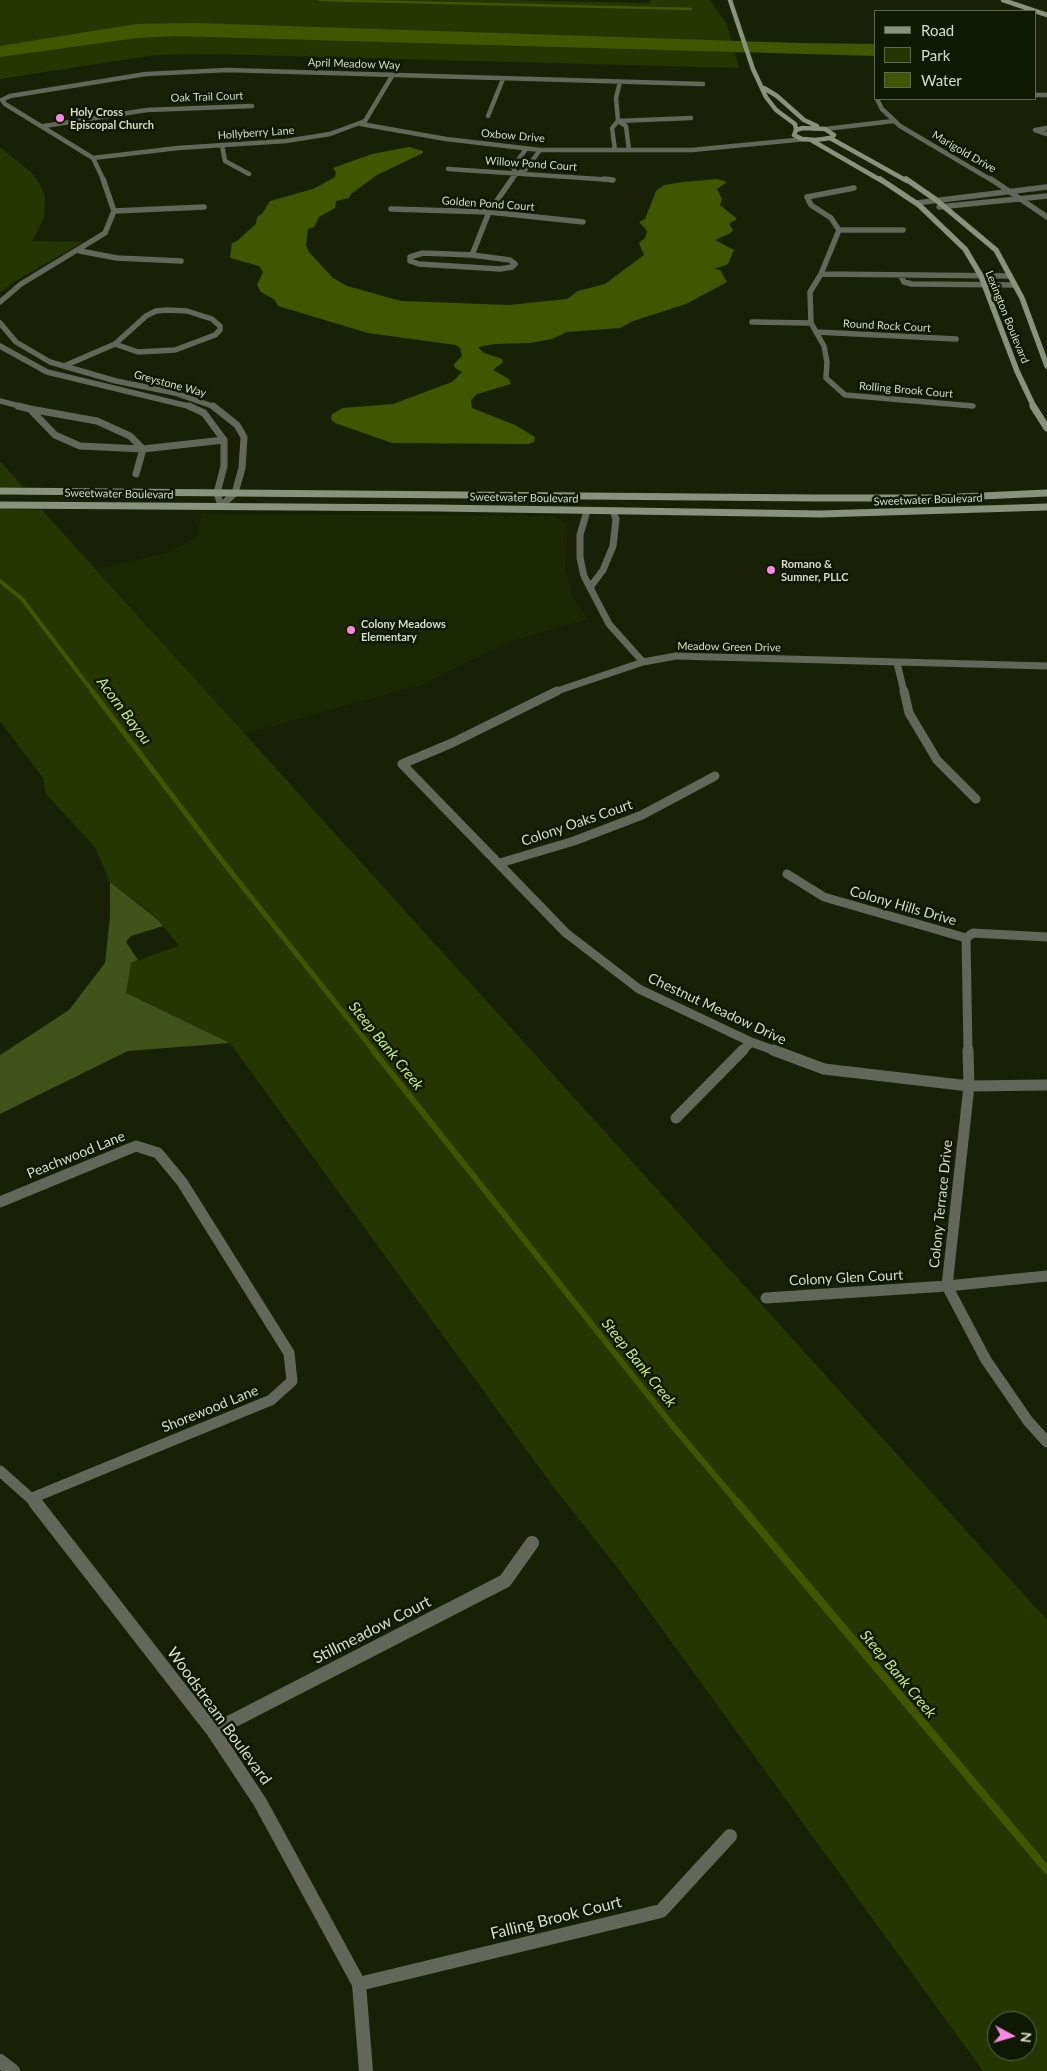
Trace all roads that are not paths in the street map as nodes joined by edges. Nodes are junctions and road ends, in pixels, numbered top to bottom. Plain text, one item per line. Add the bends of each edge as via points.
1 (730, 0) edge
2 (1003, 0) edge
3 (1032, 10) edge
4 (392, 76) junction
5 (503, 79) junction
6 (620, 82) junction
7 (703, 84) dead end
8 (764, 88) junction
9 (878, 100) edge
10 (252, 106) dead end
11 (488, 116) dead end
12 (691, 118) dead end
13 (618, 121) junction
14 (894, 122) junction
15 (361, 124) junction
16 (44, 126) junction
17 (900, 126) junction
18 (1047, 128) edge
19 (824, 129) junction
20 (795, 131) junction
21 (1047, 134) edge
22 (832, 137) junction
23 (809, 140) junction
24 (222, 145) junction
25 (526, 149) junction
26 (665, 149) junction
27 (540, 150) junction
28 (615, 150) junction
29 (629, 150) junction
30 (92, 158) junction
31 (448, 169) dead end
32 (249, 174) dead end
33 (516, 174) junction
34 (613, 180) dead end
35 (1047, 187) edge
36 (854, 188) dead end
37 (1010, 191) junction
38 (1047, 196) edge
39 (1022, 199) junction
40 (936, 200) junction
41 (916, 203) junction
42 (944, 206) junction
43 (204, 207) dead end
44 (923, 208) junction
45 (391, 209) dead end
46 (114, 211) junction
47 (489, 212) junction
48 (1047, 217) edge
49 (583, 222) dead end
50 (838, 230) junction
51 (903, 230) dead end
52 (80, 251) junction
53 (472, 255) junction
54 (181, 261) dead end
55 (821, 274) junction
56 (901, 276) junction
57 (981, 276) junction
58 (1010, 276) junction
59 (984, 285) junction
60 (1014, 285) junction
61 (0, 302) edge
62 (752, 322) dead end
63 (0, 323) edge
64 (811, 323) junction
65 (817, 332) junction
66 (956, 339) dead end
67 (16, 342) junction
68 (115, 344) junction
69 (0, 346) edge
70 (64, 366) junction
71 (1047, 366) edge
72 (134, 384) junction
73 (121, 390) junction
74 (0, 401) edge
75 (972, 406) dead end
76 (1047, 409) edge
77 (30, 410) junction
78 (1035, 410) junction
79 (1047, 428) edge
80 (224, 440) junction
81 (143, 449) junction
82 (136, 474) dead end
83 (0, 491) edge
84 (217, 493) junction
85 (235, 493) junction
86 (1047, 494) edge
87 (591, 497) junction
88 (608, 497) junction
89 (816, 498) junction
90 (0, 505) edge
91 (221, 506) junction
92 (1047, 507) edge
93 (587, 511) junction
94 (613, 511) junction
95 (821, 514) junction
96 (591, 586) junction
97 (643, 662) junction
98 (897, 663) junction
99 (1047, 666) edge
100 (402, 764) joint
101 (715, 776) dead end
102 (976, 799) dead end
103 (500, 863) junction
104 (787, 874) dead end
105 (1047, 937) edge
106 (966, 938) junction
107 (751, 1042) junction
108 (1047, 1085) edge
109 (969, 1086) junction
110 (676, 1118) dead end
111 (182, 1182) joint
112 (0, 1202) edge
113 (1047, 1276) edge
114 (947, 1286) junction
115 (766, 1298) dead end
116 (1047, 1442) edge
117 (0, 1471) edge
118 (32, 1498) junction
119 (532, 1544) dead end
120 (213, 1732) junction
121 (730, 1836) dead end
122 (359, 1984) junction
123 (0, 2061) edge
124 (13, 2071) edge
125 (366, 2071) edge

1 - 8 street via 750,60
2 - 3 street
4 - 5 street, April Meadow Way
4 - 15 street via 370,115
4 - 16 street, April Meadow Way via 227,70 172,72 123,77 2,100
5 - 6 street, April Meadow Way
5 - 11 street
6 - 7 street, April Meadow Way
6 - 13 street via 616,98
8 - 19 street via 804,120
8 - 20 street via 770,104 794,124
9 - 14 street, Marigold Drive
10 - 16 street, Oak Trail Court via 147,110
12 - 13 street
13 - 28 street via 612,128
13 - 29 street via 626,126
14 - 17 street, Marigold Drive
14 - 19 street
15 - 24 street, Hollyberry Lane via 307,139
15 - 25 street, Oxbow Drive
16 - 30 street
17 - 22 street
17 - 37 street, Marigold Drive
18 - 21 street via 1035,130
19 - 20 street
19 - 22 street, Lexington Boulevard via 834,133
20 - 23 street, Lexington Boulevard via 796,136
20 - 26 street, Oxbow Drive
22 - 23 street
22 - 40 street, Lexington Boulevard
23 - 26 street, Oxbow Drive
23 - 41 street, Lexington Boulevard
24 - 30 street, Hollyberry Lane
24 - 32 street via 225,160
25 - 27 street, Oxbow Drive
25 - 33 street via 513,167
26 - 29 street, Oxbow Drive
27 - 28 street, Oxbow Drive
27 - 33 street via 526,169
28 - 29 street, Oxbow Drive
30 - 46 street via 109,192
31 - 33 street, Willow Pond Court
33 - 34 street, Willow Pond Court
33 - 47 street
35 - 37 street
36 - 50 street via 808,198 812,205 831,218
37 - 39 street, Marigold Drive
37 - 40 street
38 - 39 street
39 - 42 street
39 - 48 street, Marigold Drive
40 - 41 street
40 - 42 street, Lexington Boulevard
41 - 44 street, Lexington Boulevard
42 - 44 street
42 - 58 street, Lexington Boulevard via 996,250
43 - 46 street
44 - 57 street, Lexington Boulevard via 965,250
45 - 47 street, Golden Pond Court
46 - 52 street via 105,233
47 - 49 street, Golden Pond Court
47 - 53 street
50 - 51 street
50 - 55 street
52 - 54 street via 117,258
52 - 61 street via 21,284
53 - 53 street via 510,260 515,264 500,269 410,261 410,257 423,252
55 - 56 street
55 - 64 street via 810,292
56 - 57 street
56 - 59 street via 904,282 912,284
57 - 58 street
57 - 59 street, Lexington Boulevard
58 - 60 street, Lexington Boulevard
59 - 60 street
59 - 78 street, Lexington Boulevard
60 - 71 street, Lexington Boulevard via 1022,298
62 - 64 street
63 - 67 street, Greystone Way
64 - 65 street, Rolling Brook Court
65 - 66 street, Round Rock Court
65 - 75 street, Rolling Brook Court via 828,362 826,378 845,395
67 - 69 street
67 - 70 street, Greystone Way via 37,356
68 - 68 street via 146,316 168,310 187,311 212,319 220,326 215,335 175,350 138,352
68 - 70 street
69 - 73 street, Greystone Way via 47,372
70 - 72 street, Greystone Way
72 - 73 street
72 - 85 street, Greystone Way via 212,406 238,425 244,437 242,468
73 - 80 street, Greystone Way via 187,405 204,413
74 - 77 street
76 - 78 street
77 - 81 street via 97,421 130,436
77 - 81 street via 55,435 80,446
78 - 79 street, Lexington Boulevard
80 - 81 street
80 - 84 street via 224,466
81 - 82 street
83 - 84 street, Sweetwater Boulevard
84 - 85 street, Sweetwater Boulevard
84 - 91 street
85 - 87 street, Sweetwater Boulevard
85 - 91 street
86 - 89 street, Sweetwater Boulevard
87 - 88 street, Sweetwater Boulevard
87 - 93 street
88 - 89 street, Sweetwater Boulevard
88 - 94 street
89 - 95 street
90 - 91 street, Sweetwater Boulevard
91 - 93 street, Sweetwater Boulevard
92 - 95 street, Sweetwater Boulevard
93 - 94 street, Sweetwater Boulevard
93 - 96 street via 580,535 580,558 584,576
94 - 95 street, Sweetwater Boulevard
94 - 96 street via 616,519 613,546 603,570
96 - 97 street via 609,624
97 - 98 street, Meadow Green Drive via 676,656
97 - 100 street, Meadow Green Drive via 559,690
98 - 99 street, Meadow Green Drive
98 - 102 street via 909,713 937,760
100 - 103 street, Chestnut Meadow Drive
101 - 103 street, Colony Oaks Court via 642,815 574,841
103 - 107 street, Chestnut Meadow Drive via 566,933 639,988
104 - 106 street, Colony Hills Drive via 824,898
105 - 106 street, Colony Hills Drive via 972,933
106 - 109 street, Colony Terrace Drive
107 - 109 street, Chestnut Meadow Drive via 824,1069
107 - 110 street
108 - 109 street, Chestnut Meadow Drive
109 - 114 street, Colony Terrace Drive
111 - 112 street, Peachwood Lane via 158,1153 136,1146
111 - 118 street, Shorewood Lane via 289,1353 292,1381 271,1400
113 - 114 street, Colony Glen Court
114 - 115 street, Colony Glen Court
114 - 116 street, Colony Terrace Drive via 986,1360 1028,1421
117 - 118 street, Woodstream Boulevard
118 - 120 street, Woodstream Boulevard
119 - 120 street, Stillmeadow Court via 506,1581
120 - 122 street, Woodstream Boulevard via 260,1802
121 - 122 street, Falling Brook Court via 660,1911
122 - 125 street, Woodstream Boulevard
123 - 124 street

